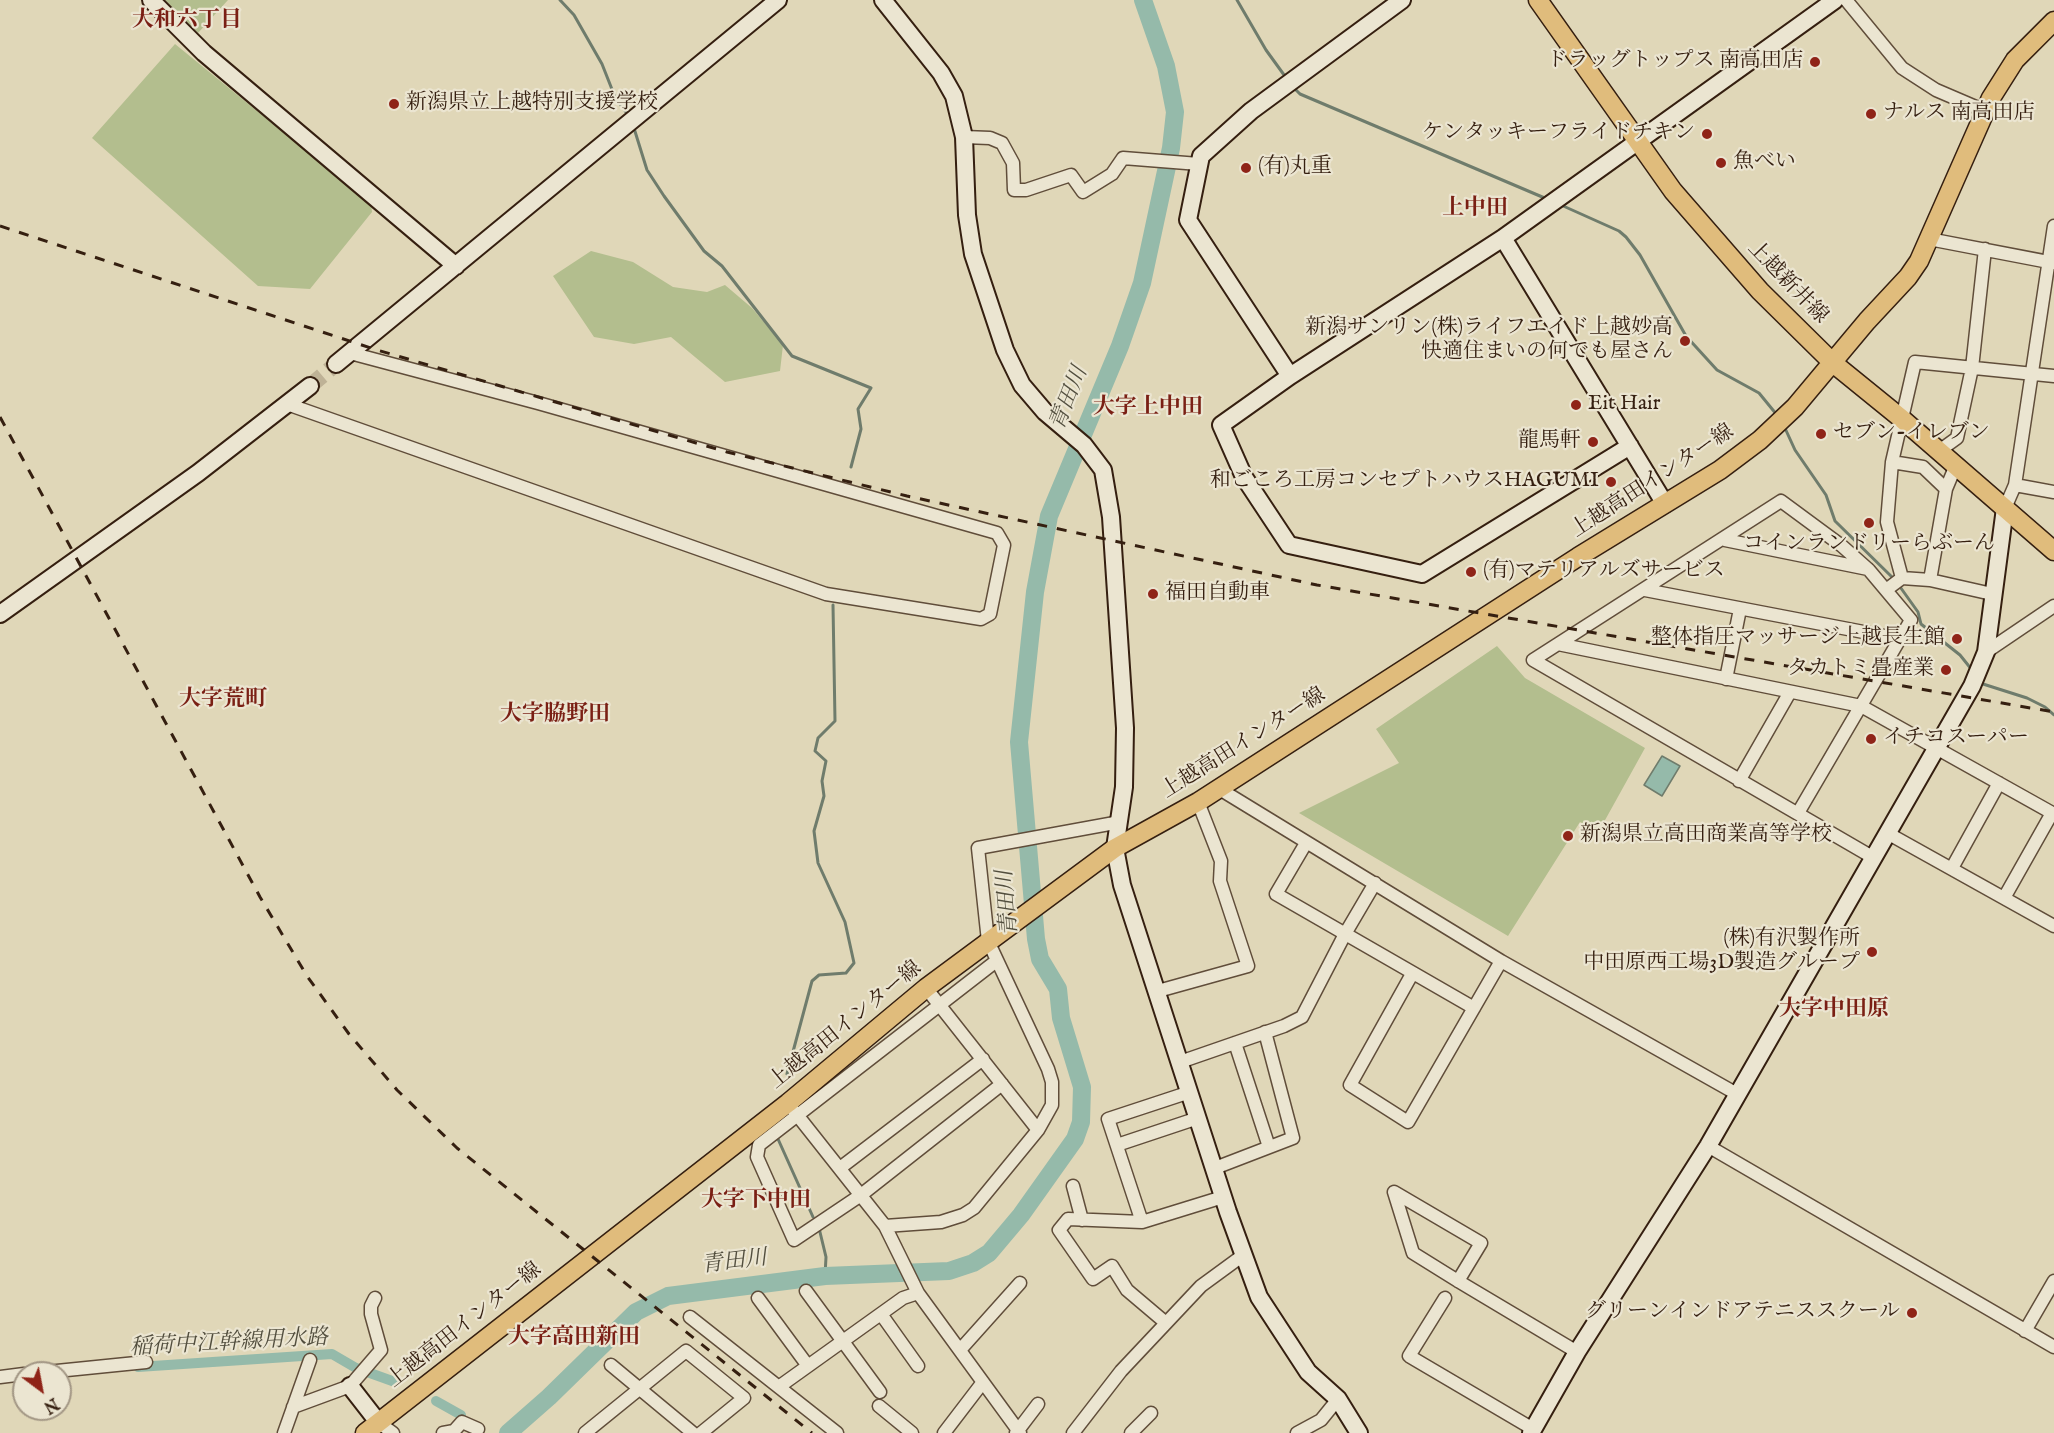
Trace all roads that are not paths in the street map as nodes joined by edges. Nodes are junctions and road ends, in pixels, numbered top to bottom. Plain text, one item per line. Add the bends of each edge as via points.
1 (151, 0) edge
2 (778, 0) edge
3 (882, 0) edge
4 (1402, 0) edge
5 (1538, 0) edge
6 (1835, 0) edge
7 (1846, 0) edge
8 (2054, 21) edge
9 (1985, 111) junction
10 (964, 137) junction
11 (1638, 142) junction
12 (1199, 164) junction
13 (2054, 226) edge
14 (1503, 238) junction
15 (1929, 239) junction
16 (1985, 249) junction
17 (2051, 262) edge
18 (456, 266) junction
19 (350, 353) junction
20 (1833, 363) junction
21 (336, 364) tunnel mouth
22 (1972, 368) junction
23 (2034, 374) junction
24 (1290, 376) junction
25 (2054, 376) edge
26 (310, 386) tunnel mouth
27 (287, 404) junction
28 (1902, 419) junction
29 (1630, 446) junction
30 (1940, 451) junction
31 (1892, 462) junction
32 (1956, 465) junction
33 (2015, 485) junction
34 (1946, 489) junction
35 (2054, 492) edge
36 (1665, 504) junction
37 (2005, 508) junction
38 (1725, 540) junction
39 (2054, 551) edge
40 (1869, 570) junction
41 (1930, 580) junction
42 (1895, 583) junction
43 (1645, 590) junction
44 (1992, 594) junction
45 (2054, 607) edge
46 (1740, 609) junction
47 (0, 614) edge
48 (1900, 639) junction
49 (1558, 644) junction
50 (1986, 652) junction
51 (1726, 679) junction
52 (1790, 692) junction
53 (1861, 706) junction
54 (1938, 747) junction
55 (1739, 781) junction
56 (1999, 783) junction
57 (1218, 788) junction
58 (1198, 802) junction
59 (1798, 813) junction
60 (2053, 814) edge
61 (1119, 822) junction
62 (1889, 834) junction
63 (1306, 843) junction
64 (1115, 848) junction
65 (1874, 858) junction
66 (1952, 868) junction
67 (1375, 883) junction
68 (2004, 898) junction
69 (2054, 926) edge
70 (1345, 934) junction
71 (988, 941) junction
72 (1501, 961) junction
73 (995, 962) junction
74 (1412, 974) junction
75 (926, 988) junction
76 (1158, 992) junction
77 (940, 1006) junction
78 (1474, 1008) junction
79 (1265, 1032) junction
80 (1235, 1043) junction
81 (982, 1059) junction
82 (1180, 1062) junction
83 (1002, 1084) junction
84 (1190, 1092) junction
85 (1737, 1094) junction
86 (793, 1110) junction
87 (1198, 1118) junction
88 (1038, 1130) junction
89 (1117, 1145) junction
90 (1708, 1146) junction
91 (1269, 1147) junction
92 (840, 1168) junction
93 (1215, 1168) junction
94 (1073, 1186) dead end
95 (861, 1195) junction
96 (1223, 1197) junction
97 (1083, 1220) junction
98 (1142, 1222) junction
99 (885, 1226) junction
100 (1242, 1257) junction
101 (1458, 1281) junction
102 (2054, 1281) edge
103 (1020, 1283) dead end
104 (916, 1288) junction
105 (806, 1292) dead end
106 (375, 1298) dead end
107 (758, 1298) dead end
108 (1445, 1298) dead end
109 (881, 1314) junction
110 (690, 1317) dead end
111 (1166, 1323) junction
112 (2025, 1331) junction
113 (844, 1341) junction
114 (2054, 1347) edge
115 (960, 1350) junction
116 (1577, 1352) junction
117 (310, 1360) dead end
118 (146, 1362) dead end
119 (611, 1365) dead end
120 (808, 1366) junction
121 (918, 1366) dead end
122 (72, 1369) edge
123 (360, 1375) junction
124 (983, 1382) junction
125 (780, 1386) junction
126 (640, 1389) junction
127 (880, 1392) dead end
128 (1338, 1399) junction
129 (1038, 1404) dead end
130 (879, 1406) dead end
131 (293, 1407) junction
132 (1151, 1413) dead end
133 (379, 1429) edge
134 (477, 1429) dead end
135 (452, 1430) edge
136 (1532, 1431) edge
137 (1018, 1432) edge
138 (284, 1433) edge
139 (585, 1433) edge
140 (693, 1433) edge
141 (701, 1433) edge
142 (837, 1433) edge
143 (912, 1433) edge
144 (944, 1433) edge
145 (1073, 1433) edge
146 (1131, 1433) edge
147 (1298, 1433) edge
148 (1359, 1433) edge

1 - 18 street via 204,53
2 - 18 street
3 - 10 street via 941,73 954,96
4 - 12 street via 1251,111 1201,156
5 - 11 main road, 上越新井線
6 - 11 street
7 - 9 street via 1902,68 1936,90
8 - 9 main road, 上越高田インター線 via 2015,60
9 - 15 main road, 上越高田インター線
10 - 12 street via 990,138 1002,143 1012,163 1014,190 1026,190 1071,175 1083,192 1112,174 1122,158
10 - 61 street via 973,254 1005,350 1022,385 1045,412 1084,445 1103,470 1111,517 1125,728
11 - 14 street
11 - 20 main road, 上越新井線 via 1680,200 1754,284
12 - 24 street via 1188,220
13 - 17 street
14 - 24 street
14 - 29 street
15 - 16 street
15 - 20 main road, 上越高田インター線 via 1908,277
16 - 17 street
16 - 22 street
17 - 23 street
18 - 19 street
19 - 21 street
19 - 27 street via 997,533 1004,545 990,614 981,619 826,594
20 - 28 main road, 上越新井線
20 - 36 main road, 上越高田インター線 via 1760,440
22 - 23 street
22 - 28 street via 1915,362
22 - 30 street via 1956,438
23 - 25 street
23 - 33 street
24 - 29 street via 1221,425 1244,477 1289,545 1422,574
26 - 27 street
27 - 47 street
28 - 30 main road, 上越新井線
28 - 31 street
29 - 36 street
30 - 32 main road, 上越新井線
31 - 34 street via 1923,467
31 - 42 street via 1887,522
32 - 34 street
32 - 37 main road, 上越新井線
33 - 35 street
33 - 37 street
34 - 41 street
36 - 57 main road, 上越高田インター線
37 - 39 main road, 上越新井線
37 - 44 street
38 - 40 street
38 - 40 street via 1781,501
38 - 43 street
40 - 42 street
41 - 42 street
41 - 44 street
42 - 48 street via 1911,620
43 - 46 street
43 - 49 street
44 - 50 street
45 - 50 street
46 - 48 street
46 - 51 street
48 - 53 street
49 - 51 street
49 - 55 street via 1533,660
50 - 54 street
51 - 52 street
52 - 53 street
52 - 55 street
53 - 54 street
53 - 59 street
54 - 56 street
54 - 62 street
55 - 59 street
56 - 60 street
56 - 66 street
57 - 58 main road, 上越高田インター線
57 - 63 street
58 - 64 main road, 上越高田インター線
58 - 76 street via 1221,861 1220,881 1248,966
59 - 65 street
60 - 68 street
61 - 64 street
61 - 71 street via 978,848
62 - 65 street
62 - 66 street
63 - 67 street
63 - 70 street via 1276,894
64 - 71 main road, 上越高田インター線
64 - 76 street via 1122,885
65 - 85 street
66 - 68 street
67 - 70 street
67 - 72 street
68 - 69 street
70 - 74 street
70 - 79 street via 1302,1017
71 - 73 street
71 - 75 main road, 上越高田インター線
72 - 78 street
72 - 85 street
73 - 77 street
73 - 88 street via 1053,1082 1052,1106
74 - 78 street
74 - 78 street via 1350,1085 1408,1122
75 - 77 street
75 - 86 main road, 上越高田インター線
76 - 82 street
77 - 81 street
77 - 86 street
79 - 80 street
79 - 91 street via 1293,1138
80 - 82 street
80 - 91 street
81 - 83 street
81 - 92 street
82 - 84 street
83 - 88 street
83 - 95 street
84 - 87 street
84 - 89 street via 1108,1119
85 - 90 street
86 - 92 street
86 - 95 street via 759,1145 757,1157 794,1240
86 - 133 main road, 上越高田インター線
87 - 89 street
87 - 93 street
88 - 99 street via 984,1198 963,1215 941,1222
89 - 98 street
90 - 112 street
90 - 116 street
91 - 93 street
92 - 95 street
93 - 96 street
94 - 97 street
95 - 99 street
96 - 98 street
96 - 100 street
97 - 98 street
97 - 111 street via 1068,1219 1059,1230 1093,1279 1112,1266 1127,1290
99 - 104 street
100 - 111 street via 1201,1286
100 - 128 street via 1259,1298 1308,1372
101 - 101 street via 1481,1243 1394,1192 1413,1253
101 - 116 street
102 - 112 street
103 - 115 street
104 - 109 street
104 - 115 street
105 - 113 street
106 - 123 street via 371,1314 381,1350
107 - 120 street
108 - 136 street via 1409,1356
109 - 113 street
109 - 121 street
110 - 125 street
111 - 145 street via 1121,1371
112 - 114 street
113 - 120 street
113 - 127 street
115 - 124 street
116 - 136 street
117 - 131 street
118 - 122 street
119 - 126 street
120 - 125 street
123 - 131 street
123 - 133 street
124 - 137 street
124 - 144 street
125 - 142 street
126 - 139 street
126 - 140 street
126 - 141 street via 686,1352 744,1398
128 - 147 street via 1321,1420
128 - 148 street
129 - 137 street
130 - 143 street
131 - 138 street
132 - 146 street
134 - 135 street via 462,1422

